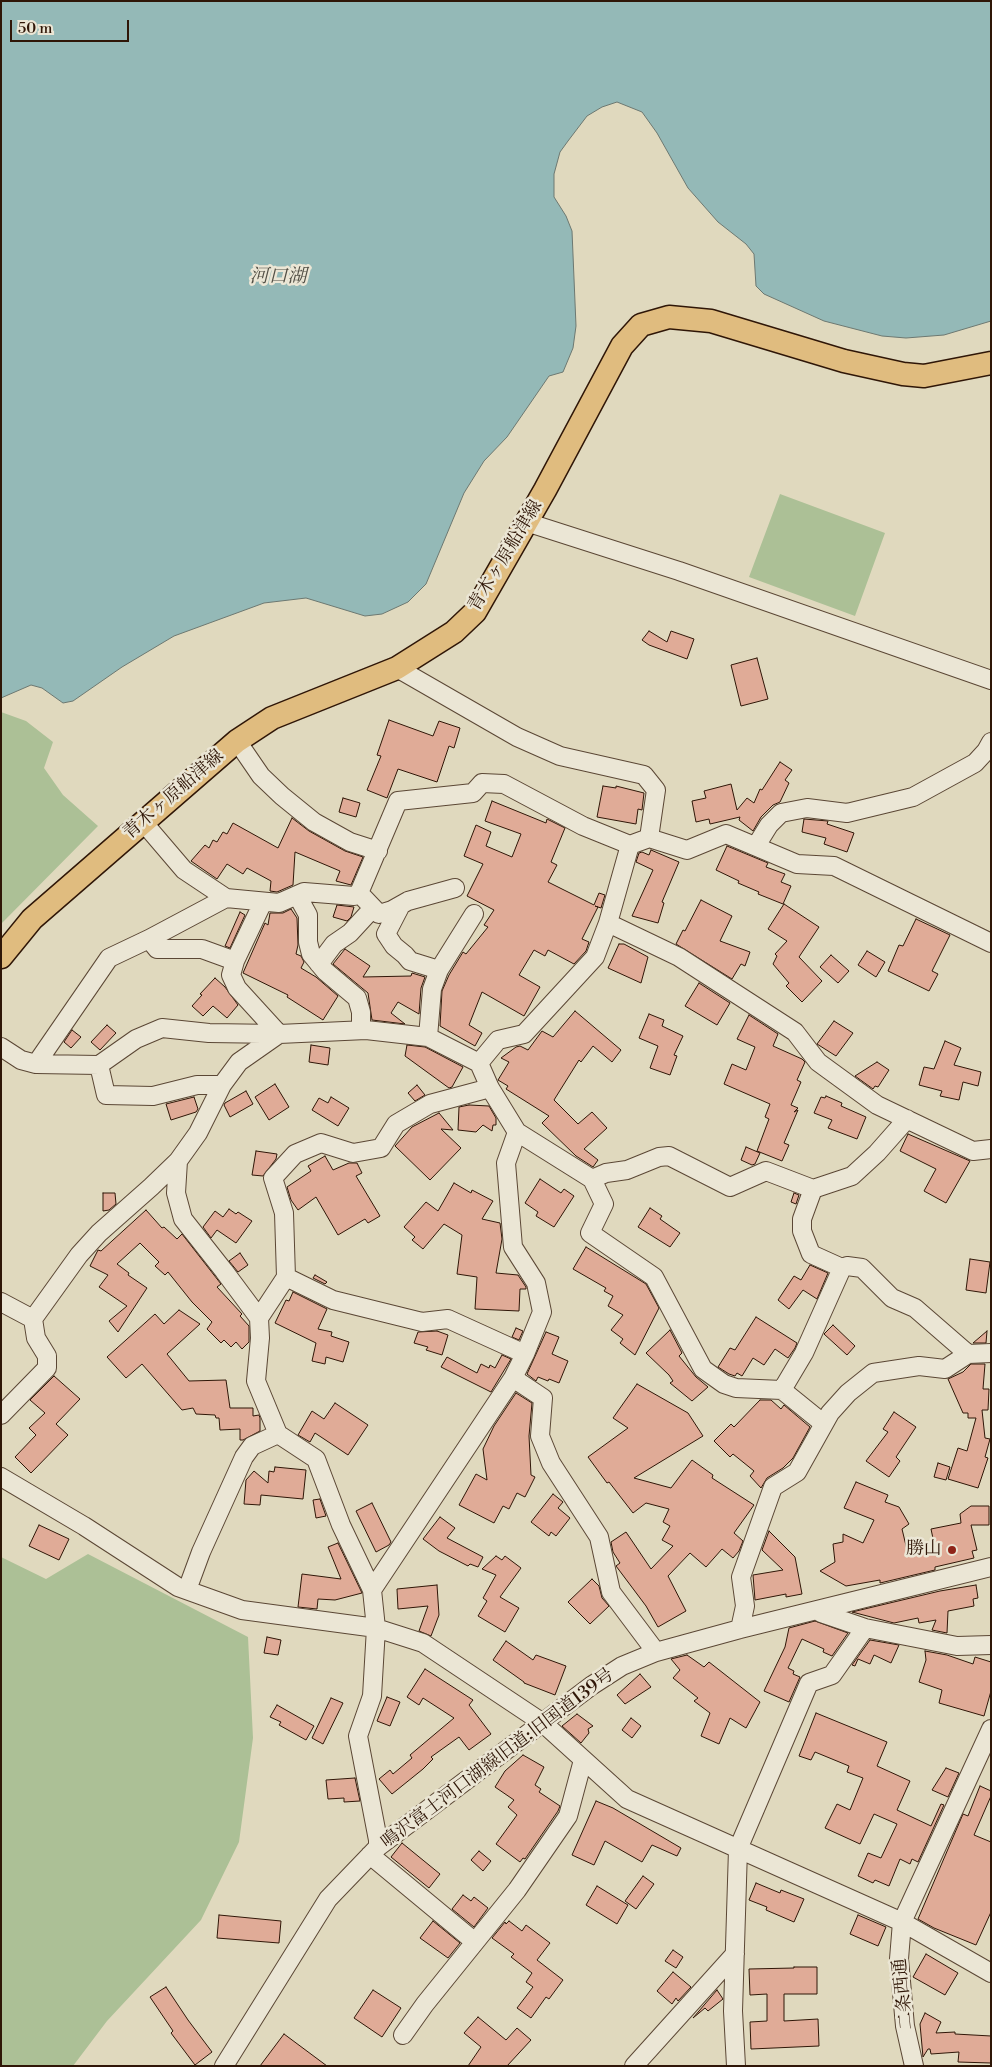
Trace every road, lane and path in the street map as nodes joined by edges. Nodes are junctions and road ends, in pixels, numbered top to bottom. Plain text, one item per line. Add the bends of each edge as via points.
1 (991, 363) edge
2 (526, 522) junction
3 (397, 668) junction
4 (991, 680) edge
5 (237, 741) junction
6 (991, 742) edge
7 (143, 822) junction
8 (649, 838) junction
9 (630, 846) junction
10 (756, 846) junction
11 (378, 851) junction
12 (455, 888) dead end
13 (359, 893) junction
14 (297, 895) junction
15 (226, 898) junction
16 (263, 902) junction
17 (400, 906) junction
18 (373, 908) junction
19 (474, 914) dead end
20 (608, 923) junction
21 (149, 940) junction
22 (991, 944) edge
23 (1, 957) edge
24 (235, 961) junction
25 (318, 964) junction
26 (439, 970) junction
27 (361, 1030) junction
28 (279, 1034) junction
29 (428, 1037) junction
30 (1, 1047) edge
31 (479, 1063) junction
32 (36, 1064) junction
33 (99, 1065) junction
34 (222, 1084) junction
35 (490, 1088) junction
36 (907, 1119) junction
37 (518, 1132) junction
38 (991, 1149) edge
39 (178, 1161) junction
40 (592, 1179) junction
41 (813, 1190) junction
42 (842, 1268) junction
43 (286, 1277) junction
44 (1, 1302) edge
45 (259, 1318) junction
46 (32, 1319) junction
47 (991, 1353) edge
48 (526, 1354) junction
49 (968, 1354) junction
50 (513, 1378) junction
51 (782, 1390) junction
52 (1, 1415) edge
53 (824, 1424) junction
54 (278, 1434) junction
55 (1, 1477) edge
56 (991, 1567) edge
57 (187, 1590) junction
58 (372, 1590) junction
59 (819, 1610) junction
60 (376, 1628) junction
61 (865, 1628) junction
62 (740, 1629) junction
63 (991, 1645) edge
64 (656, 1652) junction
65 (543, 1723) junction
66 (991, 1730) edge
67 (583, 1760) junction
68 (738, 1849) junction
69 (374, 1851) junction
70 (902, 1922) junction
71 (476, 1942) junction
72 (735, 1954) junction
73 (991, 1973) edge
74 (403, 2035) dead end
75 (224, 2066) edge
76 (634, 2066) edge
77 (736, 2066) edge
78 (914, 2066) edge

1 - 2 main road, 青木ヶ原船津線 via 924,376 903,374 844,362 711,321 669,317 641,326 622,346
2 - 3 main road, 青木ヶ原船津線 via 475,612 454,632
2 - 4 street
3 - 5 main road, 青木ヶ原船津線 via 272,718
3 - 8 street via 517,738 560,756 644,775 656,790
5 - 7 main road, 青木ヶ原船津線
5 - 11 street via 261,776 314,822 350,842
6 - 10 street via 975,763 913,797 847,813 807,808 781,813
7 - 15 street via 184,870
7 - 23 main road, 青木ヶ原船津線 via 32,919
8 - 9 street
8 - 10 street via 688,850 726,834
9 - 11 street via 583,826 504,784 482,783 473,793 398,801
9 - 20 street
10 - 22 street via 797,864 834,866
11 - 13 street
12 - 17 street
13 - 14 street via 354,896 304,892
13 - 18 street
14 - 16 street via 279,903
14 - 25 street via 308,915 308,942
15 - 16 street
15 - 21 street
16 - 24 street
17 - 18 street via 379,914
17 - 26 street via 386,934 410,961
18 - 25 street via 350,933 334,944
19 - 26 street
20 - 31 street via 594,957 550,1006 524,1034 498,1040
20 - 36 street via 680,957 795,1032 818,1062 878,1105
21 - 24 street via 157,949 202,949
21 - 32 street via 109,958
24 - 28 street via 231,975 237,988
25 - 27 street via 357,998
26 - 29 street via 432,989
27 - 28 street
27 - 29 street
28 - 33 street via 209,1033 162,1028 136,1039
28 - 34 street via 239,1062
29 - 31 street
30 - 32 street via 20,1060
31 - 35 street
32 - 33 street
33 - 34 street via 106,1095 153,1096 197,1084
34 - 39 street via 198,1134
35 - 37 street
35 - 43 street via 430,1104 396,1124 381,1148 353,1153 321,1142 295,1154 273,1178 284,1213
36 - 38 street via 973,1151
36 - 41 street via 852,1176
37 - 40 street
37 - 48 street via 506,1163 513,1247 536,1283 542,1312
39 - 45 street via 176,1193 183,1219
39 - 46 street via 79,1255
40 - 41 street via 669,1156 730,1187 766,1171
40 - 51 street via 604,1204 590,1233 654,1277 703,1370 736,1388
41 - 42 street via 802,1219 802,1231 811,1254
42 - 49 street via 862,1268 892,1298 915,1308
42 - 51 street via 804,1353
43 - 45 street
43 - 48 street via 334,1300 422,1322 448,1319
44 - 46 street
45 - 54 street via 256,1381
46 - 52 street via 36,1338 47,1356 47,1368
47 - 49 street
48 - 50 street
49 - 53 street via 945,1369 919,1366 873,1373 848,1393
50 - 58 street
50 - 64 street via 543,1398 540,1436 551,1463 599,1538 611,1592
51 - 53 street
53 - 62 street via 797,1472 773,1487 741,1577 745,1606
54 - 57 street via 252,1446 244,1458
54 - 58 street via 316,1459 341,1524
55 - 57 street
56 - 59 street, 鳴沢富士河口湖線旧道;旧国道139号
57 - 60 street via 242,1610
58 - 60 street
59 - 61 street
59 - 62 street, 鳴沢富士河口湖線旧道;旧国道139号
60 - 65 street via 422,1643
60 - 69 street via 372,1696 358,1736 378,1840
61 - 63 street via 957,1646
61 - 68 street via 832,1675 809,1683
62 - 64 street, 鳴沢富士河口湖線旧道;旧国道139号
64 - 65 street, 鳴沢富士河口湖線旧道;旧国道139号 via 622,1666
65 - 67 street
65 - 69 street, 鳴沢富士河口湖線旧道;旧国道139号
66 - 70 street, 二条西通
67 - 68 street via 627,1799
67 - 71 street via 568,1816
68 - 70 street
68 - 72 street
69 - 71 street
69 - 75 street, 鳴沢富士河口湖線旧道;旧国道139号 via 328,1899
70 - 73 street
70 - 78 street, 二条西通 via 898,1959 905,2026
71 - 74 street
72 - 76 street
72 - 77 street via 732,2010

